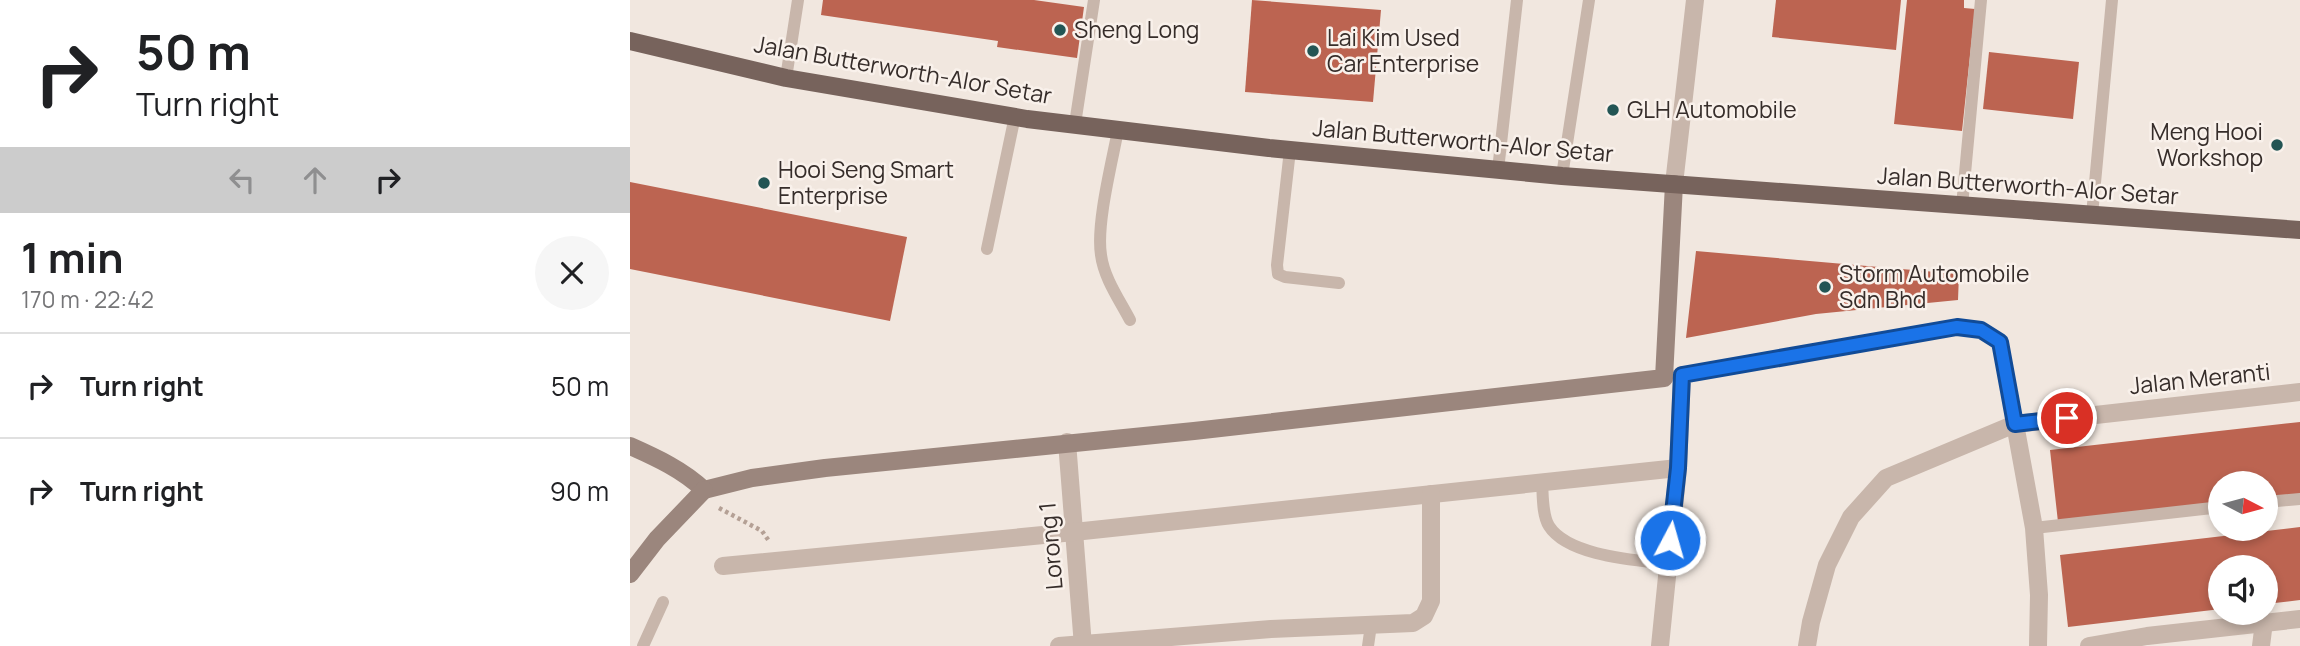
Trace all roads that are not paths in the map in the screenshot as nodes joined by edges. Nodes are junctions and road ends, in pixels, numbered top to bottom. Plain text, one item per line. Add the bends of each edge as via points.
1 (798, 0) edge
2 (1094, 0) edge
3 (1517, 0) edge
4 (1589, 0) edge
5 (1695, 0) edge
6 (1981, 0) edge
7 (2112, 0) edge
8 (630, 41) edge
9 (786, 78) junction
10 (1015, 116) junction
11 (1075, 124) junction
12 (1118, 130) junction
13 (1290, 150) junction
14 (1498, 170) junction
15 (1562, 176) junction
16 (1674, 184) junction
17 (1962, 206) junction
18 (2092, 215) junction
19 (2300, 230) edge
20 (987, 250) dead end
21 (1339, 283) dead end
22 (1130, 320) dead end
23 (1673, 376) junction
24 (2300, 393) edge
25 (2015, 424) junction
26 (1067, 442) junction
27 (630, 446) edge
28 (1678, 468) junction
29 (1542, 482) junction
30 (704, 490) junction
31 (1432, 494) junction
32 (2300, 499) edge
33 (2278, 501) edge
34 (2208, 508) edge
35 (2034, 528) junction
36 (1074, 532) junction
37 (1668, 564) junction
38 (723, 566) dead end
39 (630, 574) edge
40 (663, 602) dead end
41 (2300, 619) edge
42 (2278, 621) edge
43 (1371, 625) junction
44 (2246, 625) edge
45 (2264, 625) edge
46 (1270, 637) edge
47 (1178, 641) edge
48 (2147, 641) edge
49 (1083, 645) edge
50 (643, 646) edge
51 (1059, 646) edge
52 (1368, 646) edge
53 (1660, 646) edge
54 (1807, 646) edge
55 (2038, 646) edge
56 (2089, 646) edge
57 (2261, 646) edge

1 - 9 lane
2 - 11 lane
3 - 14 lane
4 - 15 lane
5 - 16 street
6 - 17 lane
7 - 18 lane
8 - 9 main road, Jalan Butterworth-Alor Setar
9 - 10 main road, Jalan Butterworth-Alor Setar
10 - 11 main road, Jalan Butterworth-Alor Setar
10 - 20 lane
11 - 12 main road, Jalan Butterworth-Alor Setar
12 - 13 main road, Jalan Butterworth-Alor Setar
12 - 22 lane via 1100,233 1101,255
13 - 14 main road, Jalan Butterworth-Alor Setar
13 - 21 lane via 1278,274
14 - 15 main road, Jalan Butterworth-Alor Setar
15 - 16 main road, Jalan Butterworth-Alor Setar
16 - 17 main road, Jalan Butterworth-Alor Setar
16 - 23 street
17 - 18 main road, Jalan Butterworth-Alor Setar
18 - 19 main road, Jalan Butterworth-Alor Setar
23 - 25 lane via 1957,327 1981,330 2000,342
23 - 26 street
23 - 28 street
24 - 25 street, Jalan Meranti
25 - 35 street
25 - 54 street, Jalan Meranti via 1886,478 1851,517 1828,565
26 - 30 street via 752,478
26 - 36 street, Lorong 1
27 - 30 street via 691,478
28 - 29 street
28 - 37 street
29 - 31 street
29 - 37 lane via 1547,523 1558,537 1603,554
30 - 39 street
31 - 36 street
31 - 43 street via 1431,601 1424,616 1413,623
32 - 33 lane
34 - 35 lane
35 - 55 street
36 - 38 street
36 - 49 street, Lorong 1
37 - 53 street
40 - 50 lane
41 - 42 street
43 - 46 street
43 - 52 lane
44 - 48 street
45 - 57 street
46 - 47 street
47 - 49 street
48 - 56 street
49 - 51 street

